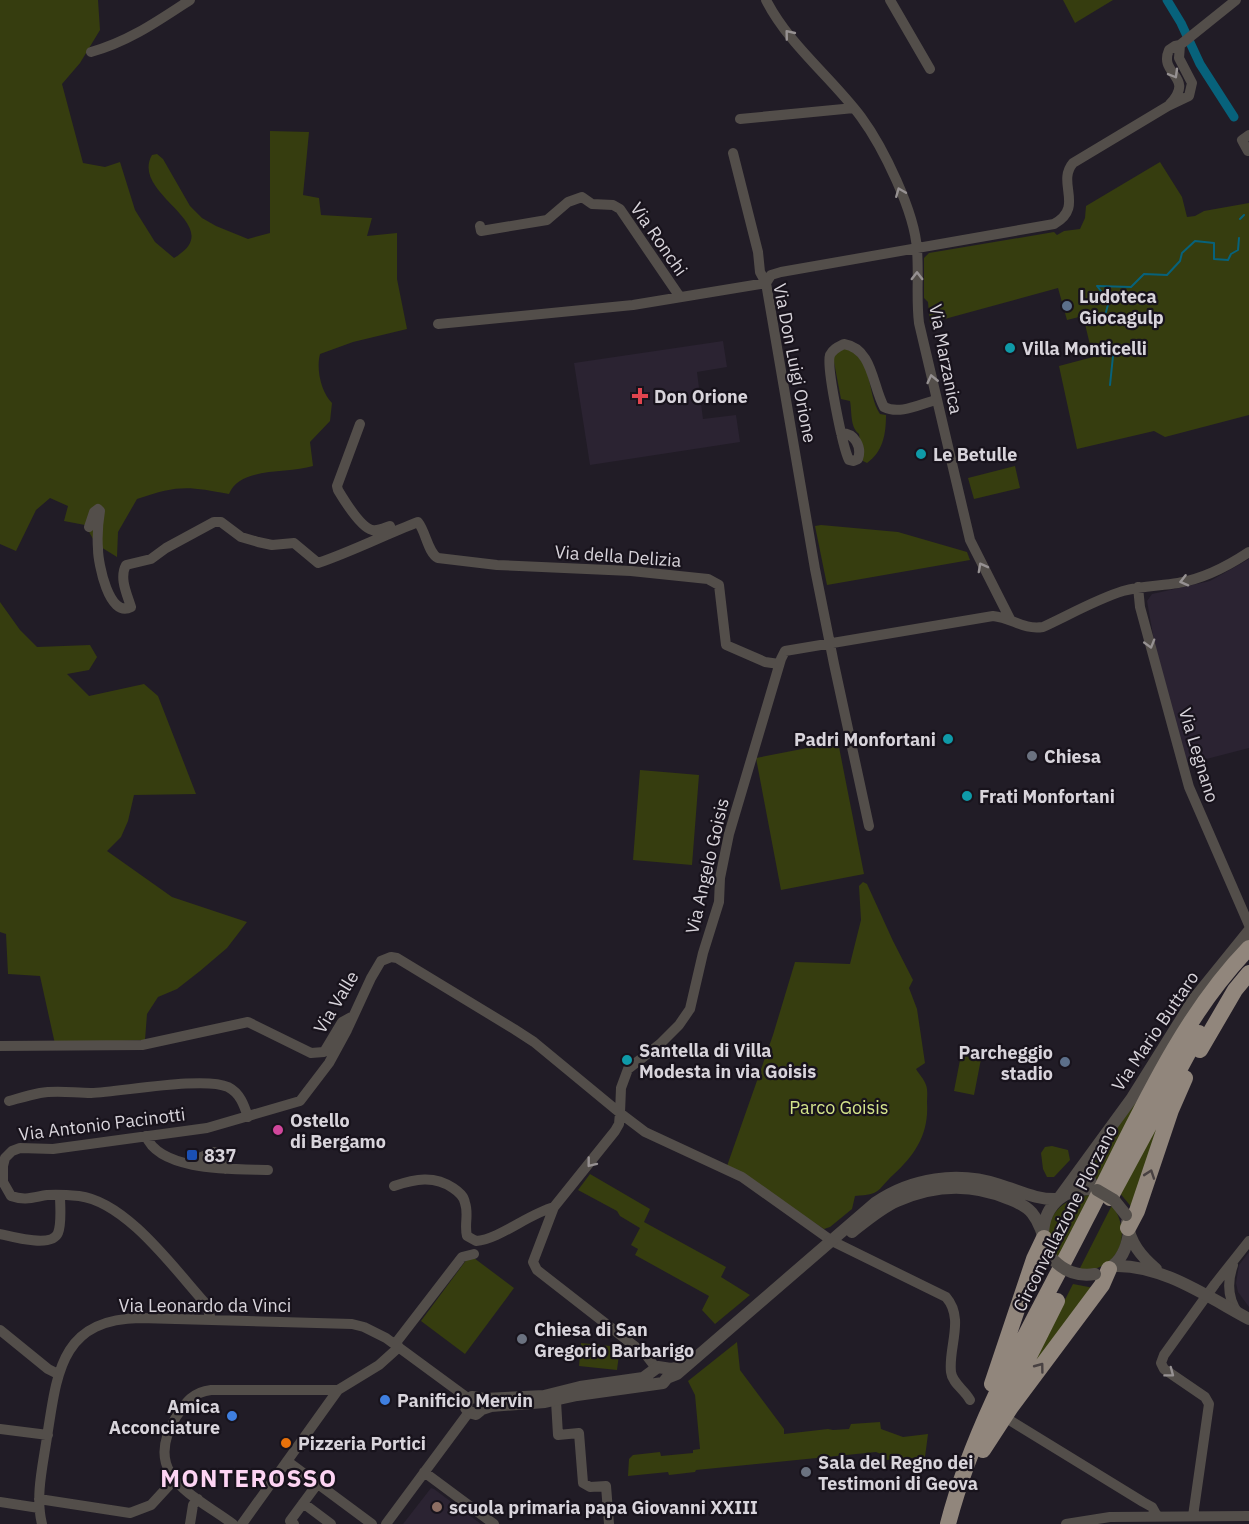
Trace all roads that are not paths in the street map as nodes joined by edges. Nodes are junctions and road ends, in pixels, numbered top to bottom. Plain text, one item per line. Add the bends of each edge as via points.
1 (190, 0) edge
2 (766, 0) edge
3 (890, 0) edge
4 (1236, 0) edge
5 (91, 52) dead end
6 (930, 69) dead end
7 (854, 108) junction
8 (740, 119) dead end
9 (1249, 135) edge
10 (1248, 151) edge
11 (733, 153) dead end
12 (480, 226) dead end
13 (917, 248) junction
14 (758, 252) junction
15 (781, 272) junction
16 (766, 283) junction
17 (680, 297) junction
18 (438, 324) dead end
19 (936, 400) junction
20 (360, 424) dead end
21 (841, 433) dead end
22 (418, 522) junction
23 (89, 527) dead end
24 (1249, 552) edge
25 (1138, 587) junction
26 (1010, 619) junction
27 (830, 642) junction
28 (779, 664) junction
29 (869, 826) dead end
30 (1249, 925) edge
31 (1249, 931) edge
32 (1249, 948) edge
33 (1249, 961) edge
34 (1249, 972) edge
35 (352, 1016) junction
36 (0, 1046) edge
37 (9, 1101) dead end
38 (620, 1113) junction
39 (248, 1117) junction
40 (146, 1136) junction
41 (1092, 1151) junction
42 (186, 1162) junction
43 (225, 1169) junction
44 (268, 1170) dead end
45 (394, 1186) dead end
46 (1097, 1190) junction
47 (60, 1195) junction
48 (1058, 1198) junction
49 (554, 1207) junction
50 (1127, 1225) junction
51 (0, 1234) edge
52 (1044, 1237) junction
53 (1249, 1240) edge
54 (832, 1241) junction
55 (474, 1254) dead end
56 (1237, 1257) junction
57 (1106, 1270) junction
58 (1160, 1272) junction
59 (1206, 1296) junction
60 (1244, 1316) edge
61 (211, 1319) junction
62 (0, 1330) edge
63 (397, 1346) junction
64 (58, 1374) junction
65 (659, 1374) junction
66 (338, 1390) junction
67 (970, 1400) dead end
68 (556, 1401) junction
69 (475, 1405) junction
70 (1011, 1421) dead end
71 (0, 1430) edge
72 (48, 1435) junction
73 (978, 1448) junction
74 (287, 1461) junction
75 (424, 1472) junction
76 (174, 1480) junction
77 (318, 1483) junction
78 (198, 1499) junction
79 (0, 1502) edge
80 (303, 1503) junction
81 (39, 1504) junction
82 (1157, 1516) junction
83 (1193, 1516) junction
84 (1249, 1516) edge
85 (1176, 1520) edge
86 (42, 1524) edge
87 (190, 1524) edge
88 (233, 1524) edge
89 (242, 1524) edge
90 (294, 1524) edge
91 (331, 1524) edge
92 (372, 1524) edge
93 (386, 1524) edge
94 (494, 1524) edge
95 (609, 1524) edge
96 (948, 1524) edge
97 (957, 1524) edge
98 (1072, 1524) edge

1 - 5 street via 140,32
7 -> 2 street, Via Marzanica via 787,31
3 - 6 street
4 - 13 street via 1168,53 1167,62 1180,88 1168,106 1069,168 1070,205 1063,219 1054,224
7 - 8 street
13 -> 7 street, Via Marzanica via 897,184 870,129
9 - 10 street via 1242,140
11 - 14 street, Via Don Luigi Orione
12 - 17 street, Via Ronchi via 481,231 547,220 568,202 582,197 592,204 613,205 620,209
13 - 15 street
19 -> 13 street, Via Marzanica via 918,310
14 - 15 street via 762,263
14 - 16 street, Via Don Luigi Orione via 760,272
15 - 16 street via 771,275
16 - 17 street, Via Ronchi
16 - 27 street, Via Don Luigi Orione
17 - 18 street, Via Ronchi
19 - 21 street via 901,410 884,407 860,350 844,344 832,351 829,358
26 -> 19 street, Via Marzanica via 970,540
20 - 22 street via 337,486 343,499 371,530 409,518
22 - 23 street via 318,563 294,543 258,542 214,522 151,559 126,565 123,572 131,605 128,609 118,606 106,589 98,556 98,509
22 - 28 street, Via della Delizia via 431,552 438,558 497,565 631,571 716,582 726,645
24 -> 25 street via 1180,583
25 - 26 street via 1043,627 1022,626
25 -> 30 street, Via Legnano via 1140,607 1189,787
26 - 27 street via 993,616
27 - 28 street via 788,650
27 - 29 street
28 - 38 street, Via Angelo Goisis via 729,834 719,902 690,1008 680,1025 628,1069 621,1088
31 - 41 street, Via Mario Buttaro via 1194,999 1132,1098
32 - 73 highway, Circonvallazione Plorzano via 1204,1004 1173,1053 1001,1384
33 - 73 highway, Circonvallazione Plorzano via 1213,1008 1184,1059
50 -> 34 highway via 1134,1220 1180,1087 1222,1011
35 - 36 street, Via Valle via 342,1022 324,1052 317,1054 248,1022 142,1045
35 - 38 street, Via Valle via 381,962 397,958 534,1042
35 - 39 street, Via Antonio Pacinotti via 329,1063 304,1097
37 - 39 street, Via Antonio Pacinotti via 41,1093 209,1084 234,1092
38 -> 49 street, Via Angelo Goisis via 615,1131
38 - 54 street via 645,1132 742,1177
39 - 40 street, Via Antonio Pacinotti via 207,1128
40 - 42 street via 162,1155
40 - 47 street, Via Antonio Pacinotti via 53,1149 20,1148 5,1158 3,1182 11,1196 30,1199
41 - 46 street, Via Mario Buttaro via 1087,1176
41 - 48 street, Via Mario Buttaro
42 - 43 street
42 - 43 street via 219,1153
43 - 44 street
45 - 49 street via 432,1179 454,1189 466,1204 467,1236 476,1241
46 - 48 street via 1077,1190
46 - 50 street, bridge via 1114,1200
47 - 51 street via 59,1227 54,1239 43,1242
47 - 61 street, Via Antonio Pacinotti via 92,1199 127,1218 206,1304
48 - 52 street via 1046,1215
48 - 54 street via 1042,1199 986,1180 938,1179 882,1198
49 - 65 street via 533,1257 534,1266 646,1355
50 - 57 street via 1125,1250
50 - 58 street via 1140,1254
52 - 54 street via 1026,1207 997,1194 955,1187 928,1190 897,1201 845,1237
52 - 57 street, bridge via 1049,1255 1070,1272 1080,1275
52 - 73 highway
53 - 56 street
54 - 65 street via 677,1374
54 - 67 street via 946,1297 955,1317 951,1374
55 - 63 street via 462,1257
56 - 59 street
56 - 60 street via 1230,1272 1229,1290 1233,1306
57 - 58 street via 1137,1267
73 -> 57 highway via 1102,1285
58 - 59 street
59 - 60 street
59 -> 83 street via 1161,1363 1209,1404
61 - 63 street, Via Leonardo da Vinci via 352,1324 377,1332
61 - 64 street, Via Leonardo da Vinci via 129,1318 107,1322 82,1336
62 - 64 street
63 - 66 street via 379,1365
63 - 69 street, Via Leonardo da Vinci
64 - 72 street, Via Leonardo da Vinci
65 - 68 street
65 - 69 street
66 - 74 street
66 - 76 street via 201,1391 192,1396 178,1415 165,1440 166,1467
68 - 69 street
68 - 95 street via 558,1435 579,1433 583,1483 590,1487 606,1486
69 - 75 street
70 - 82 street via 1143,1502
71 - 72 street
72 - 81 street, Via Leonardo da Vinci
73 - 96 highway, Circonvallazione Plorzano
73 - 97 highway, Circonvallazione Plorzano
74 - 77 street
74 - 89 street
75 - 93 street
75 - 94 street
76 - 78 street
76 - 81 street via 151,1505 130,1513
77 - 80 street
77 - 92 street
78 - 87 street
78 - 88 street
79 - 81 street
80 - 90 street via 290,1521
80 - 91 street
81 - 86 street, Via Leonardo da Vinci
82 - 85 street
82 - 98 street via 1110,1517
83 - 84 street
83 - 85 street

